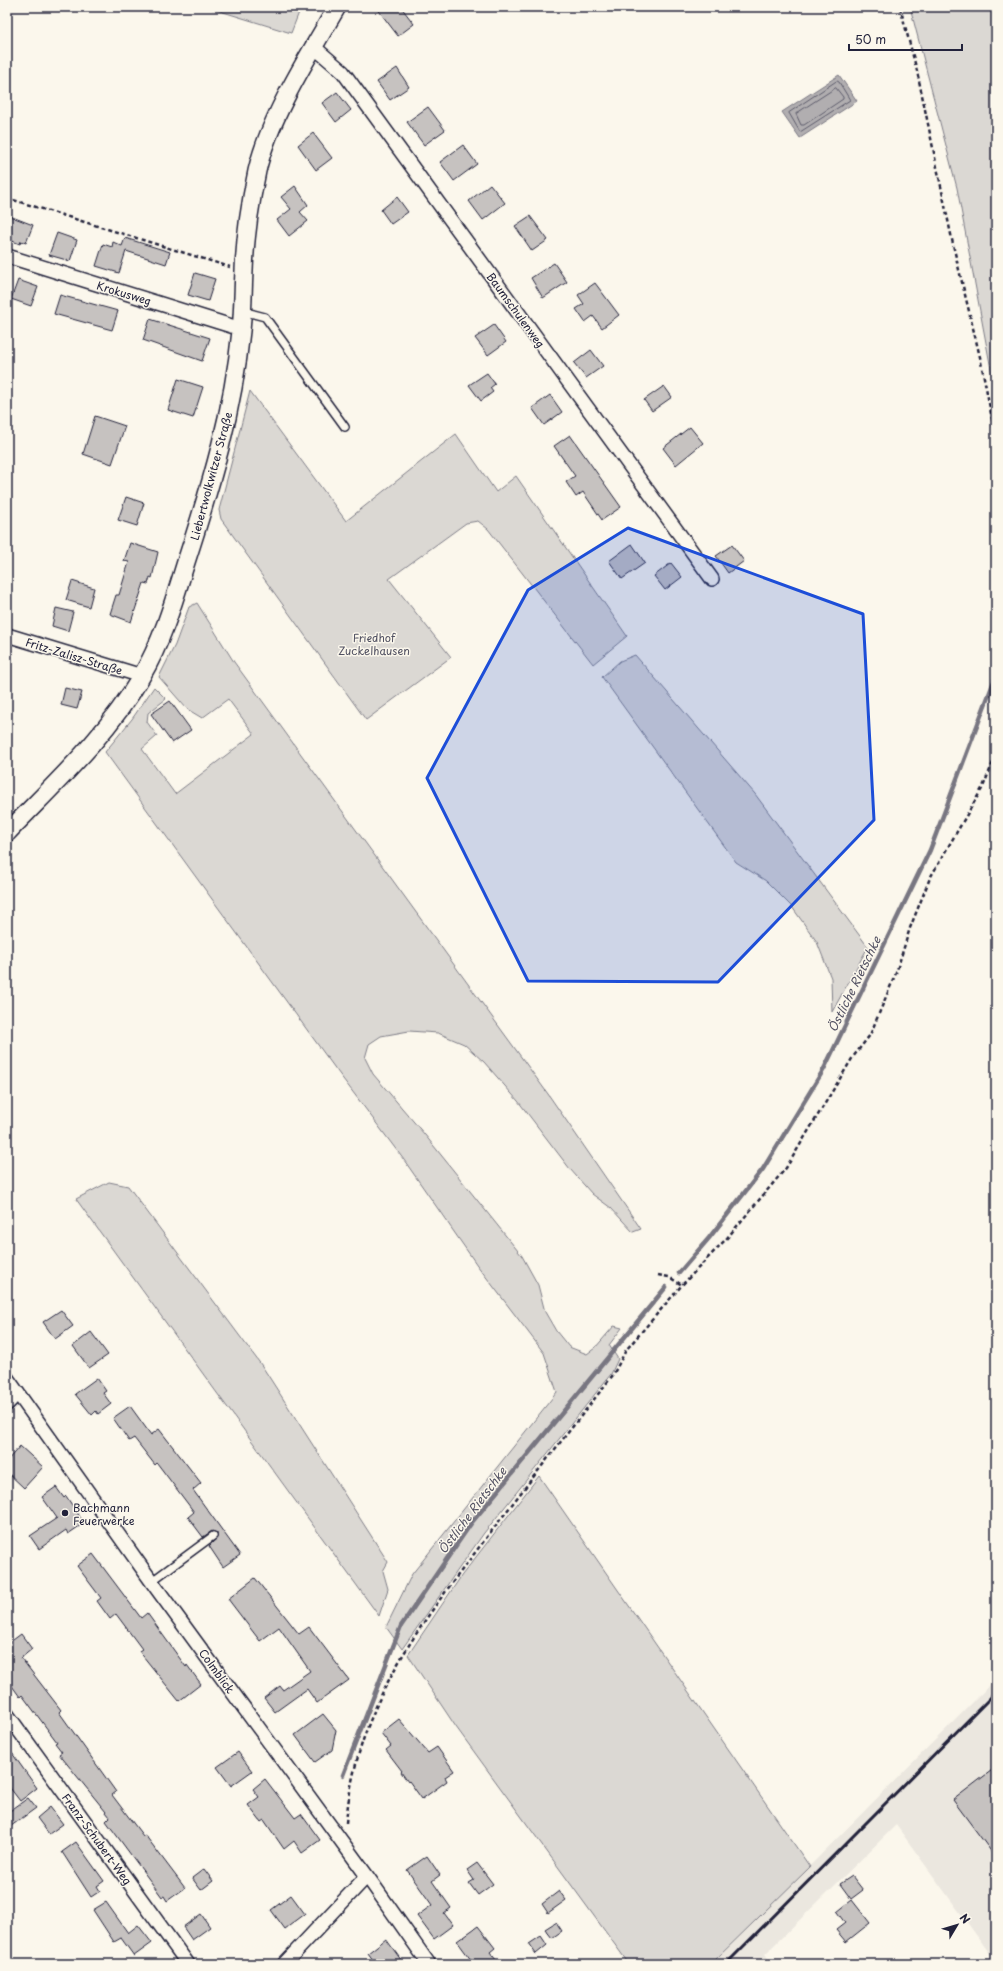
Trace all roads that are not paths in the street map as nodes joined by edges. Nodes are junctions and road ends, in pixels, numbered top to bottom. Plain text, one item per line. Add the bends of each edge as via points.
1 (337, 7) edge
2 (314, 46) junction
3 (7, 256) edge
4 (242, 311) junction
5 (241, 329) junction
6 (345, 426) dead end
7 (712, 579) dead end
8 (7, 635) edge
9 (142, 676) junction
10 (7, 834) edge
11 (7, 1378) edge
12 (18, 1393) junction
13 (7, 1404) edge
14 (213, 1536) dead end
15 (152, 1582) junction
16 (7, 1714) edge
17 (367, 1876) junction
18 (188, 1964) edge
19 (284, 1964) edge
20 (429, 1964) edge

1 - 2 street, Liebertwolkwitzer Straße
2 - 4 street, Liebertwolkwitzer Straße via 276,119 257,169 247,225
2 - 7 street, Baumschulenweg via 343,72
3 - 5 street, Krokusweg
4 - 5 street, Liebertwolkwitzer Straße
4 - 6 lane via 265,317
5 - 9 street, Liebertwolkwitzer Straße via 225,433 211,483 166,623
8 - 9 street, Fritz-Zalisz-Straße
9 - 10 street, Liebertwolkwitzer Straße via 118,711 82,755
11 - 12 street, Colmblick
12 - 13 street
12 - 15 street, Colmblick
14 - 15 lane
15 - 17 street, Colmblick
16 - 18 street, Franz-Schubert-Weg
17 - 19 street
17 - 20 street, Colmblick

